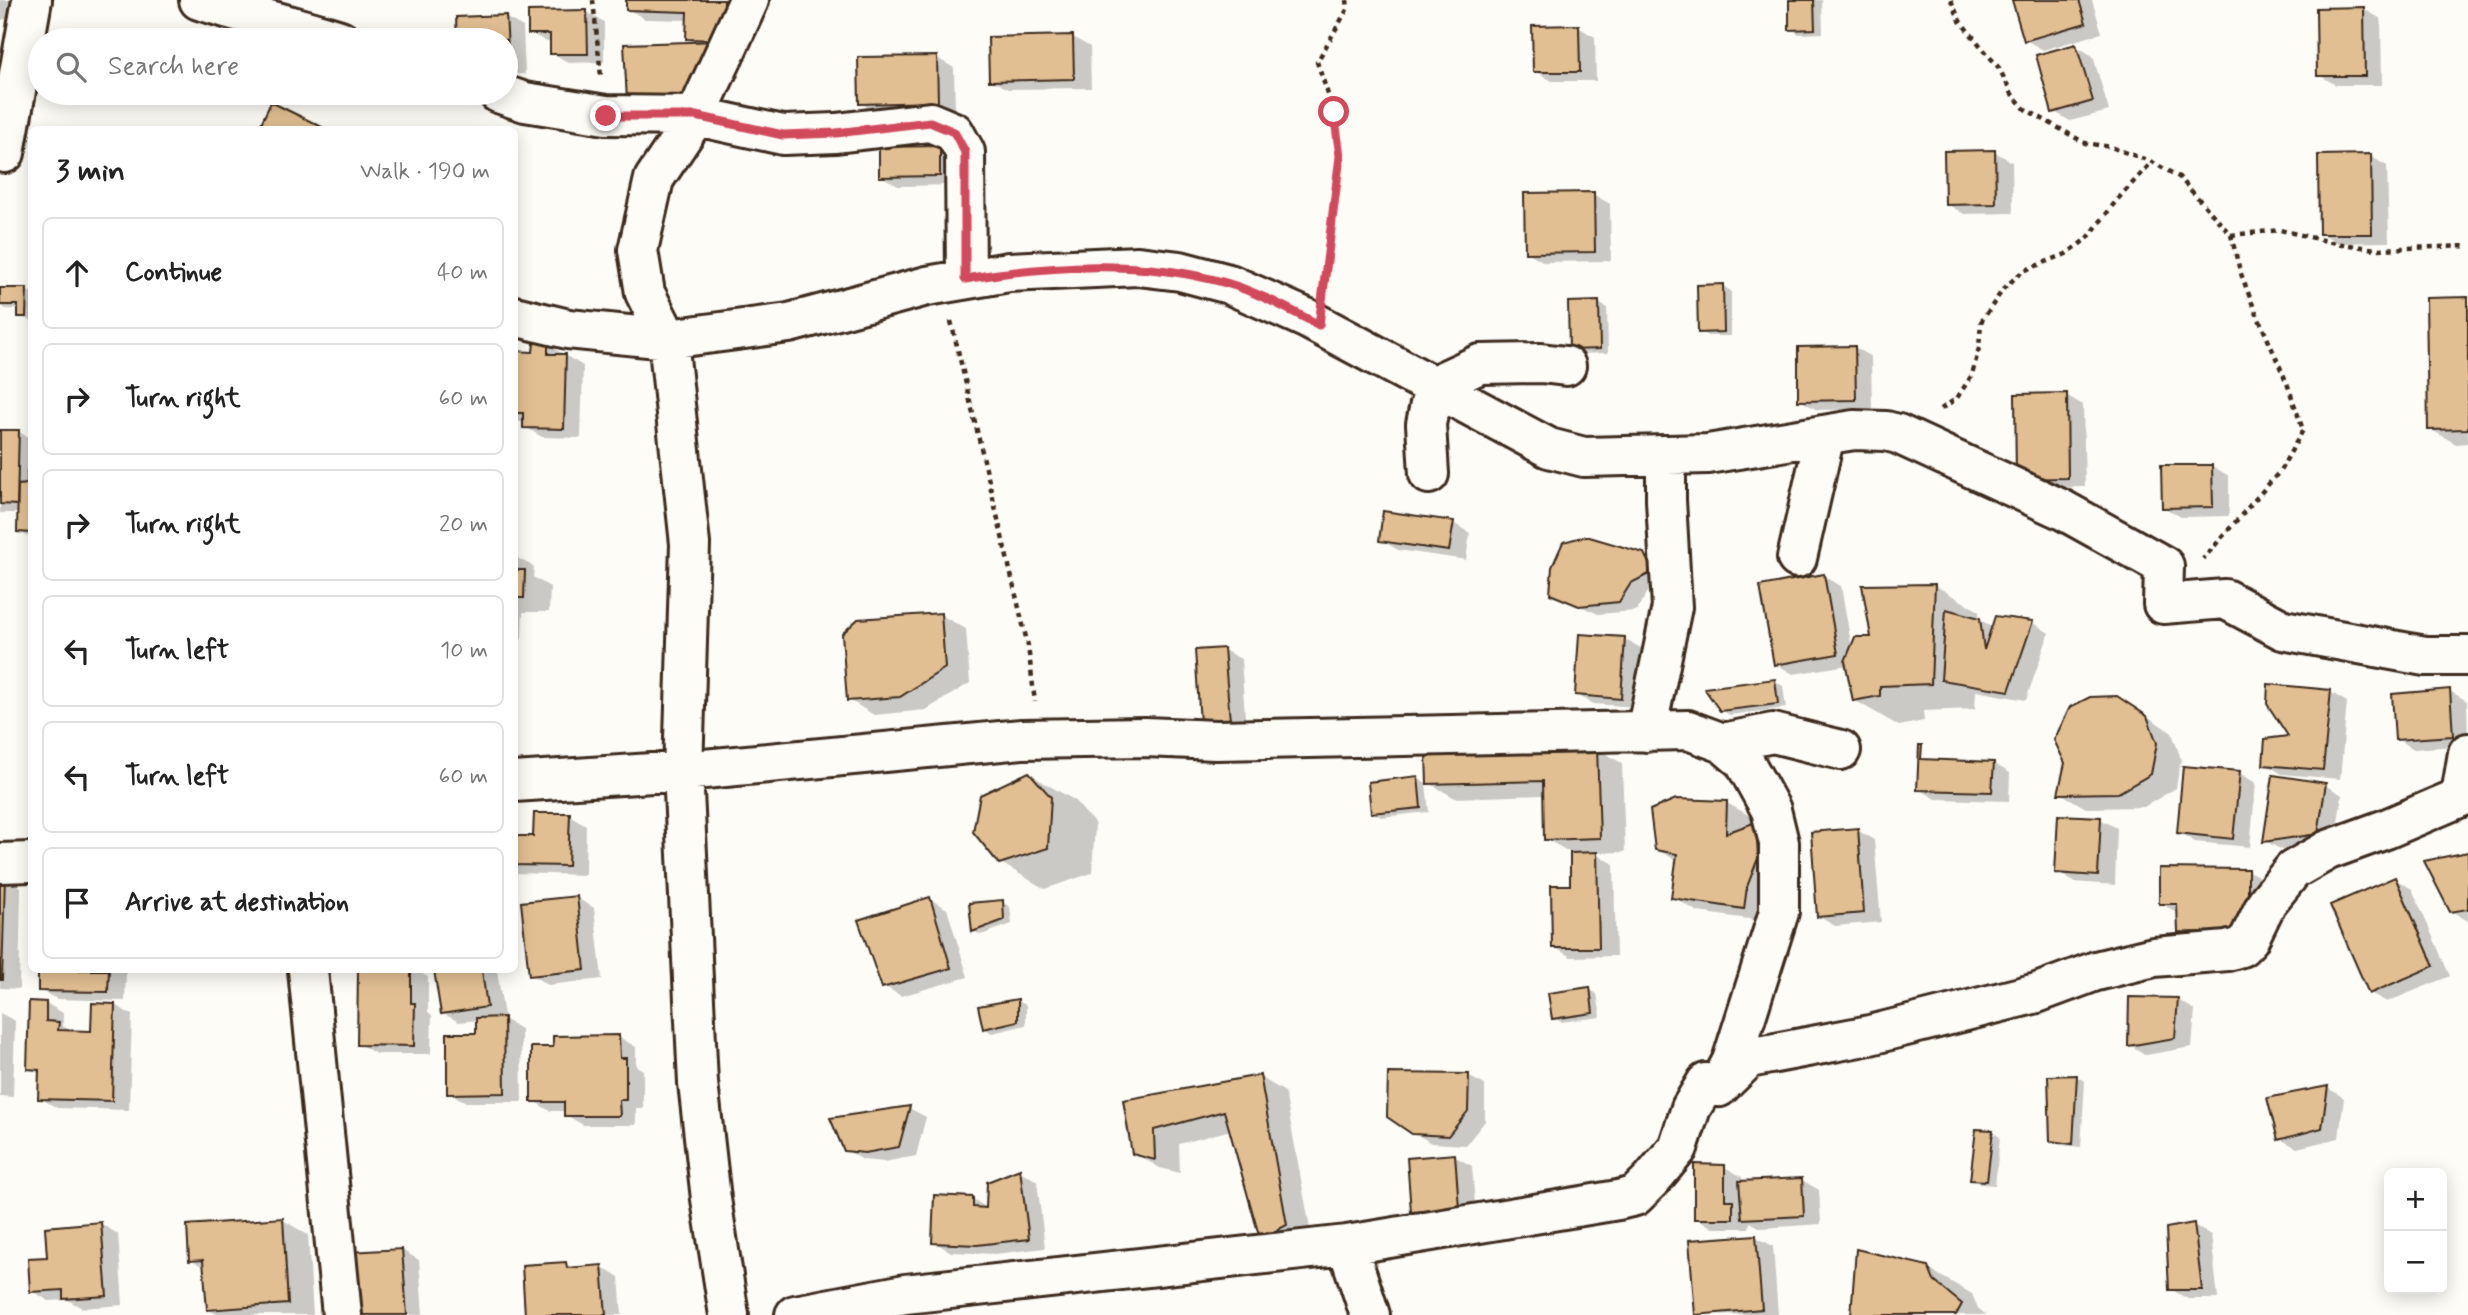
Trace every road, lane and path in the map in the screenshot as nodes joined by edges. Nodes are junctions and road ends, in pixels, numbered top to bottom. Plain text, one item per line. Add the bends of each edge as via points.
1 (199, 0) edge
2 (593, 0) edge
3 (749, 0) edge
4 (1347, 0) edge
5 (1951, 0) edge
6 (41, 4) edge
7 (29, 28) edge
8 (305, 28) edge
9 (28, 30) edge
10 (518, 100) edge
11 (606, 116) junction
12 (696, 116) junction
13 (12, 152) edge
14 (2152, 162) junction
15 (2231, 235) junction
16 (2468, 246) edge
17 (953, 281) junction
18 (518, 317) edge
19 (1319, 325) junction
20 (668, 339) junction
21 (1566, 366) dead end
22 (1434, 385) junction
23 (1898, 434) junction
24 (1825, 435) junction
25 (1666, 455) junction
26 (1429, 474) dead end
27 (1797, 558) dead end
28 (2163, 604) junction
29 (2468, 656) edge
30 (1646, 732) junction
31 (1039, 738) junction
32 (1723, 743) junction
33 (1841, 750) dead end
34 (2468, 753) edge
35 (683, 771) junction
36 (518, 782) edge
37 (2465, 795) edge
38 (28, 862) edge
39 (0, 863) edge
40 (308, 973) edge
41 (1719, 1087) junction
42 (1347, 1245) junction
43 (342, 1315) edge
44 (729, 1315) edge
45 (795, 1315) edge
46 (1370, 1315) edge

1 - 8 street
2 - 11 path
3 - 12 street
4 - 19 path via 1348,8 1317,62 1334,112 1340,156
5 - 14 path via 1960,21 2025,109 2085,144 2111,147
6 - 7 street
9 - 13 street via 23,40
10 - 11 street
11 - 12 street
12 - 17 street via 783,135 930,122 954,132 965,152
12 - 20 street via 654,179 638,250 645,293
14 - 15 path via 2179,177
14 - 23 path via 2088,238 2066,254 2023,271 2004,288 1981,322 1972,375 1957,398
15 - 16 path via 2280,230 2376,248
15 - 28 path via 2248,293 2303,430 2280,471
17 - 19 street via 1095,267 1180,271 1229,284
17 - 20 street via 789,323
17 - 31 path via 1028,646
18 - 20 street via 568,329
19 - 22 street
20 - 35 street via 690,544
21 - 22 street via 1480,364
22 - 25 street via 1549,448 1584,457
22 - 26 street via 1426,424
23 - 24 street via 1862,430
23 - 28 street via 2063,510 2164,566
24 - 25 street via 1708,454
24 - 27 street
25 - 30 street via 1672,607
28 - 29 street via 2225,599 2283,630 2425,656
30 - 31 street via 1216,740
30 - 32 street via 1688,730
31 - 35 street
32 - 33 street via 1773,733
32 - 41 street via 1744,761 1771,810 1779,843 1780,879 1779,912 1732,1061
34 - 37 street
35 - 36 street
35 - 44 street via 698,1083
37 - 41 street via 2328,850 2292,870 2241,947 2154,957 2096,971 2037,993 1870,1035 1749,1058
38 - 39 street
40 - 43 street
41 - 42 street via 1706,1083 1678,1147 1635,1196
42 - 45 street via 905,1294
42 - 46 street

